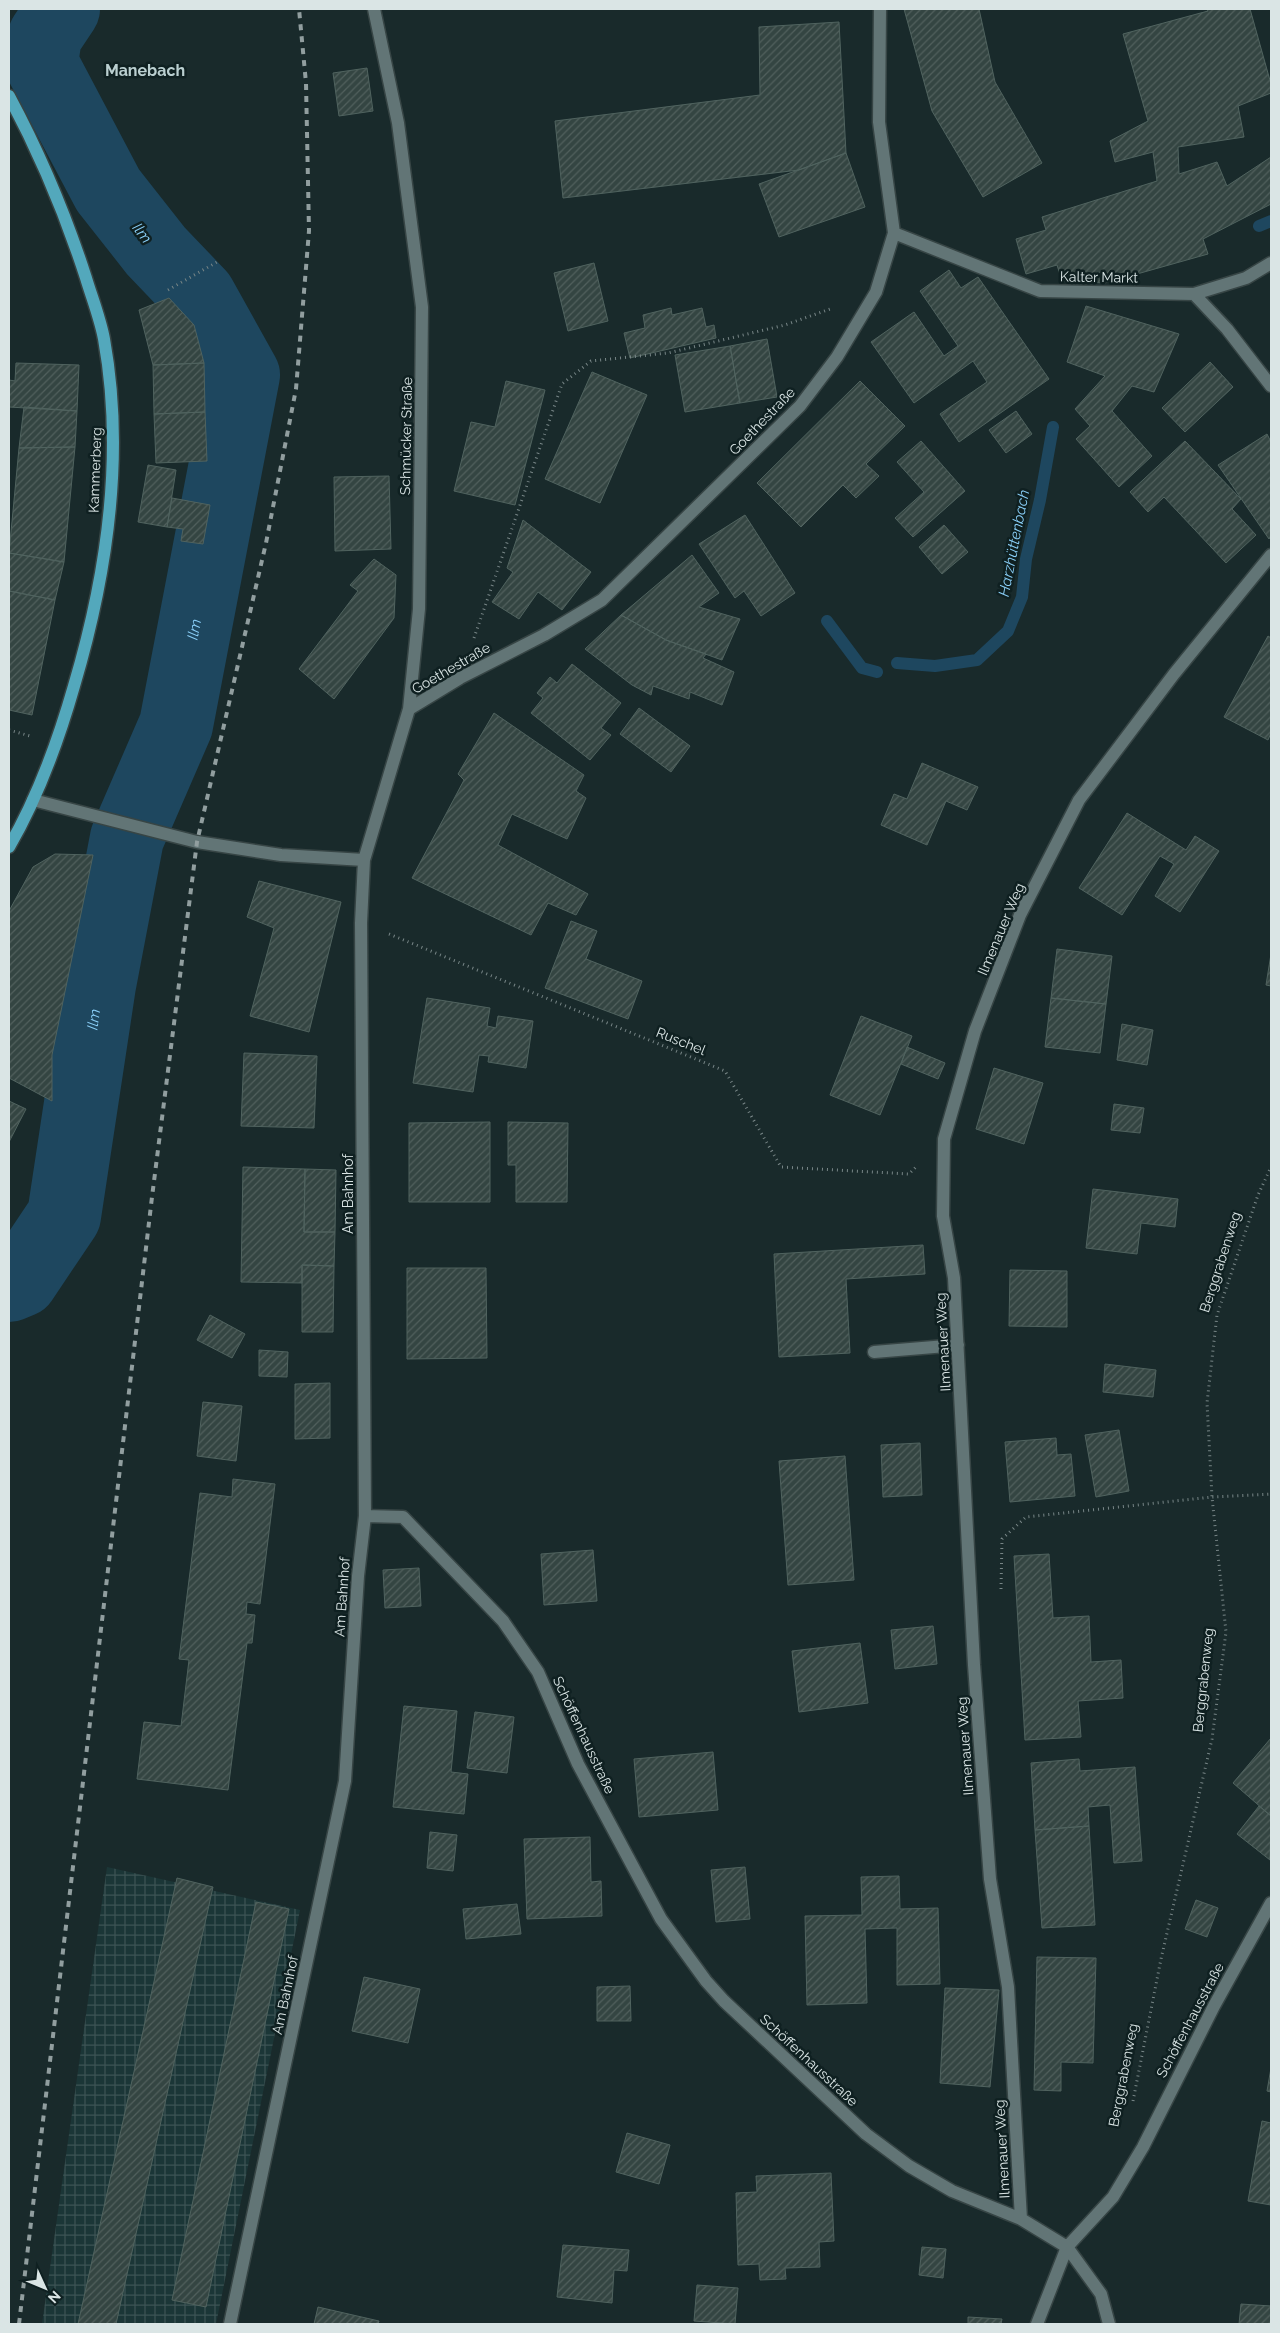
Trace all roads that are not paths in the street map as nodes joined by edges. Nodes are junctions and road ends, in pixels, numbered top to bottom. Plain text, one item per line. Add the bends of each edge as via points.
1 (374, 9) edge
2 (880, 9) edge
3 (9, 96) edge
4 (894, 232) junction
5 (1271, 263) edge
6 (1194, 294) junction
7 (1271, 386) edge
8 (1271, 555) edge
9 (410, 709) junction
10 (33, 800) junction
11 (9, 847) edge
12 (364, 860) junction
13 (958, 1345) junction
14 (874, 1352) dead end
15 (364, 1516) junction
16 (1271, 1903) edge
17 (1021, 2219) junction
18 (1066, 2247) junction
19 (230, 2324) edge
20 (1037, 2324) edge
21 (1109, 2324) edge

1 - 9 street, Schmücker Straße via 398,123 422,307 418,609
2 - 4 street, Goethestraße via 879,122
3 - 10 main road, Kammerberg via 74,241 91,293 103,338 112,430 112,474 101,577 86,646
4 - 6 street, Kalter Markt via 1040,291
4 - 9 street, Goethestraße via 876,292 837,357 800,406 602,600
5 - 6 street, Kalter Markt via 1246,278
6 - 7 street via 1227,329
8 - 13 street, Ilmenauer Weg via 1174,674 1079,800 1020,915 976,1031 944,1138 942,1216 954,1278
9 - 12 street, Schmücker Straße
10 - 11 main road, Kammerberg
10 - 12 street via 197,842 281,855
12 - 15 street, Am Bahnhof via 361,923
13 - 14 street
13 - 17 street, Ilmenauer Weg via 974,1665 990,1879 1008,1988
15 - 17 street, Schöffenhausstraße via 403,1517 503,1621 538,1672 578,1764 661,1919 724,2001 866,2134 909,2166 952,2191
15 - 19 street, Am Bahnhof via 346,1781
16 - 18 street, Schöffenhausstraße via 1143,2147 1113,2197
17 - 18 street, Schöffenhausstraße
18 - 20 street
18 - 21 street via 1101,2294

